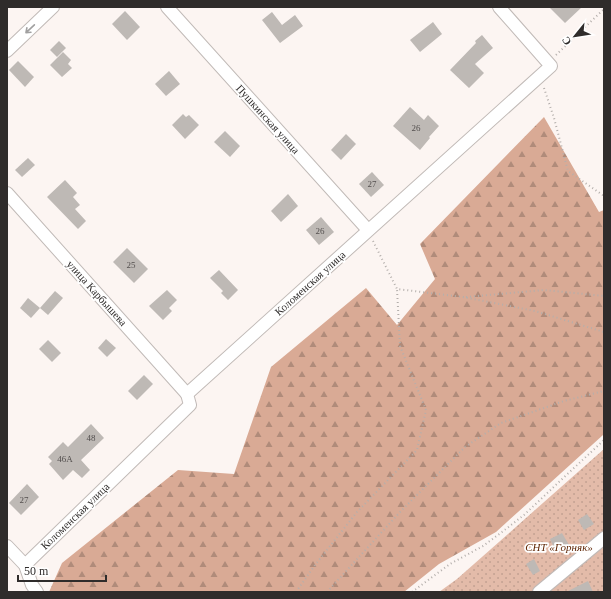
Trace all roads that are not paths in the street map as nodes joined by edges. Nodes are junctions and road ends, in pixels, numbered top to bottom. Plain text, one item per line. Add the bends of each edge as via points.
1 (53, 7) edge
2 (167, 7) edge
3 (499, 7) edge
4 (7, 50) edge
5 (7, 193) edge
6 (368, 230) junction
7 (187, 394) junction
8 (604, 538) edge
9 (7, 546) edge
10 (25, 565) junction
11 (32, 590) edge
12 (539, 592) edge

1 -> 4 street
2 - 6 street, Пушкинская улица
3 - 6 street, Коломенская улица via 551,66
5 - 7 street, улица Карбышева
6 - 7 street, Коломенская улица
7 - 10 street, Коломенская улица via 190,405
8 - 12 street
9 - 10 street
10 - 11 street

